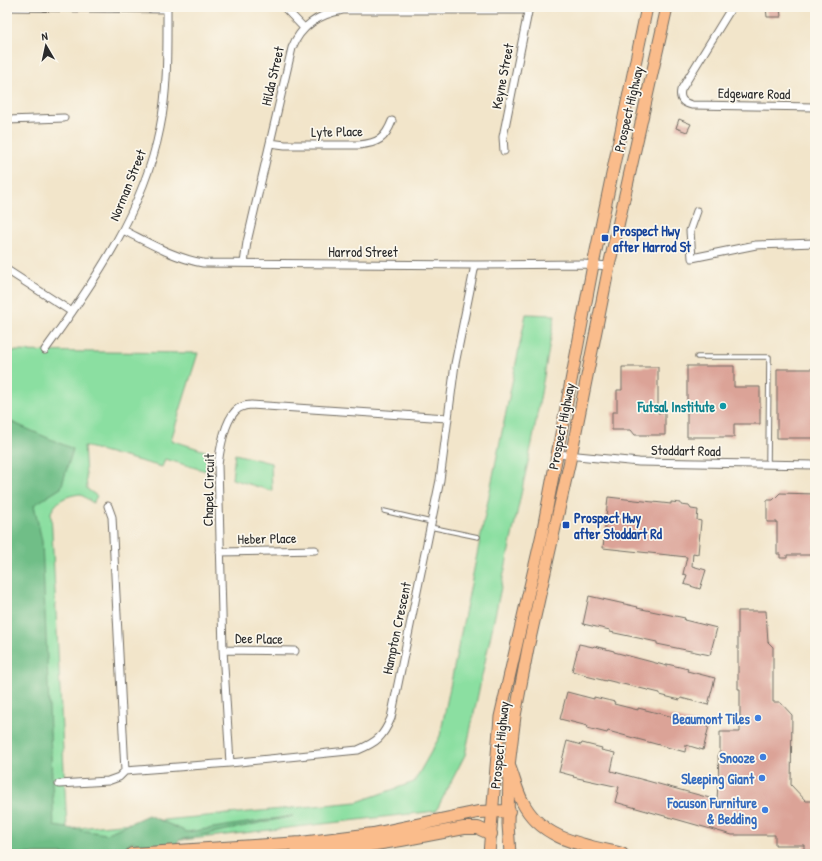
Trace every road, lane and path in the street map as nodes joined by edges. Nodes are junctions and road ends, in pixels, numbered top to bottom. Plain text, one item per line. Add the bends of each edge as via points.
1 (7, 7) edge
2 (284, 7) edge
3 (647, 7) edge
4 (667, 7) edge
5 (732, 7) edge
6 (167, 8) edge
7 (529, 9) edge
8 (304, 28) junction
9 (815, 107) edge
10 (64, 118) dead end
11 (7, 120) edge
12 (392, 121) dead end
13 (270, 143) junction
14 (504, 151) dead end
15 (697, 211) dead end
16 (123, 230) junction
17 (815, 243) edge
18 (244, 263) junction
19 (475, 265) junction
20 (593, 265) junction
21 (608, 266) junction
22 (7, 270) edge
23 (72, 312) junction
24 (45, 350) dead end
25 (697, 357) dead end
26 (447, 418) junction
27 (557, 454) junction
28 (571, 456) junction
29 (768, 465) junction
30 (815, 465) edge
31 (108, 506) dead end
32 (384, 511) dead end
33 (430, 524) junction
34 (478, 537) dead end
35 (315, 550) dead end
36 (220, 552) junction
37 (223, 650) junction
38 (295, 652) dead end
39 (230, 763) junction
40 (509, 766) junction
41 (126, 771) junction
42 (59, 784) dead end
43 (492, 811) junction
44 (509, 811) junction
45 (491, 834) junction
46 (510, 851) edge
47 (489, 852) edge
48 (132, 854) edge
49 (296, 854) edge
50 (622, 854) edge

1 - 6 street
2 - 8 street
3 - 20 main road, Prospect Highway
4 - 21 main road, Prospect Highway
5 - 9 street, Edgeware Road via 681,90 682,101 692,105
6 - 16 street, Norman Street via 166,82 161,126 143,187
7 - 8 street, Hilda Street via 343,10 329,12 316,18
7 - 14 street, Keyne Street via 503,137
8 - 13 street, Hilda Street via 295,39 292,48
10 - 11 street
12 - 13 street, Lyte Place via 381,139 370,144
13 - 18 street, Hilda Street
15 - 17 street via 690,231 692,258 756,245
16 - 18 street, Harrod Street via 188,260 203,263
16 - 23 street, Norman Street
18 - 19 street, Harrod Street
19 - 20 street, Harrod Street
19 - 26 street, Hampton Crescent
20 - 21 street, Harrod Street
20 - 27 main road, Prospect Highway
21 - 28 main road, Prospect Highway
22 - 23 street
23 - 24 street, Norman Street
25 - 29 lane via 769,357
26 - 33 street, Hampton Crescent via 440,480
26 - 36 street, Chapel Circuit via 251,405 239,408 229,423 218,465
27 - 28 street, Stoddart Road
27 - 43 main road, Prospect Highway via 542,534 500,717
28 - 29 street, Stoddart Road via 639,462
28 - 40 main road, Prospect Highway via 528,648
29 - 30 street, Stoddart Road
31 - 41 street via 112,517
32 - 33 lane
33 - 34 lane
33 - 39 street, Hampton Crescent via 391,718 386,731 374,743 358,750
35 - 36 street, Heber Place
36 - 37 street, Chapel Circuit
37 - 38 street, Dee Place
37 - 39 street, Chapel Circuit
39 - 41 street, Hampton Crescent
40 - 44 main road, Prospect Highway
40 - 50 highway via 522,801 533,818 546,830 568,841
41 - 42 street, Hampton Crescent via 108,781
43 - 44 highway
43 - 45 main road, Prospect Highway
43 - 48 highway via 372,834 301,843
44 - 46 main road, Prospect Highway
45 - 47 main road, Prospect Highway
45 - 49 highway via 478,828 464,828 337,850

